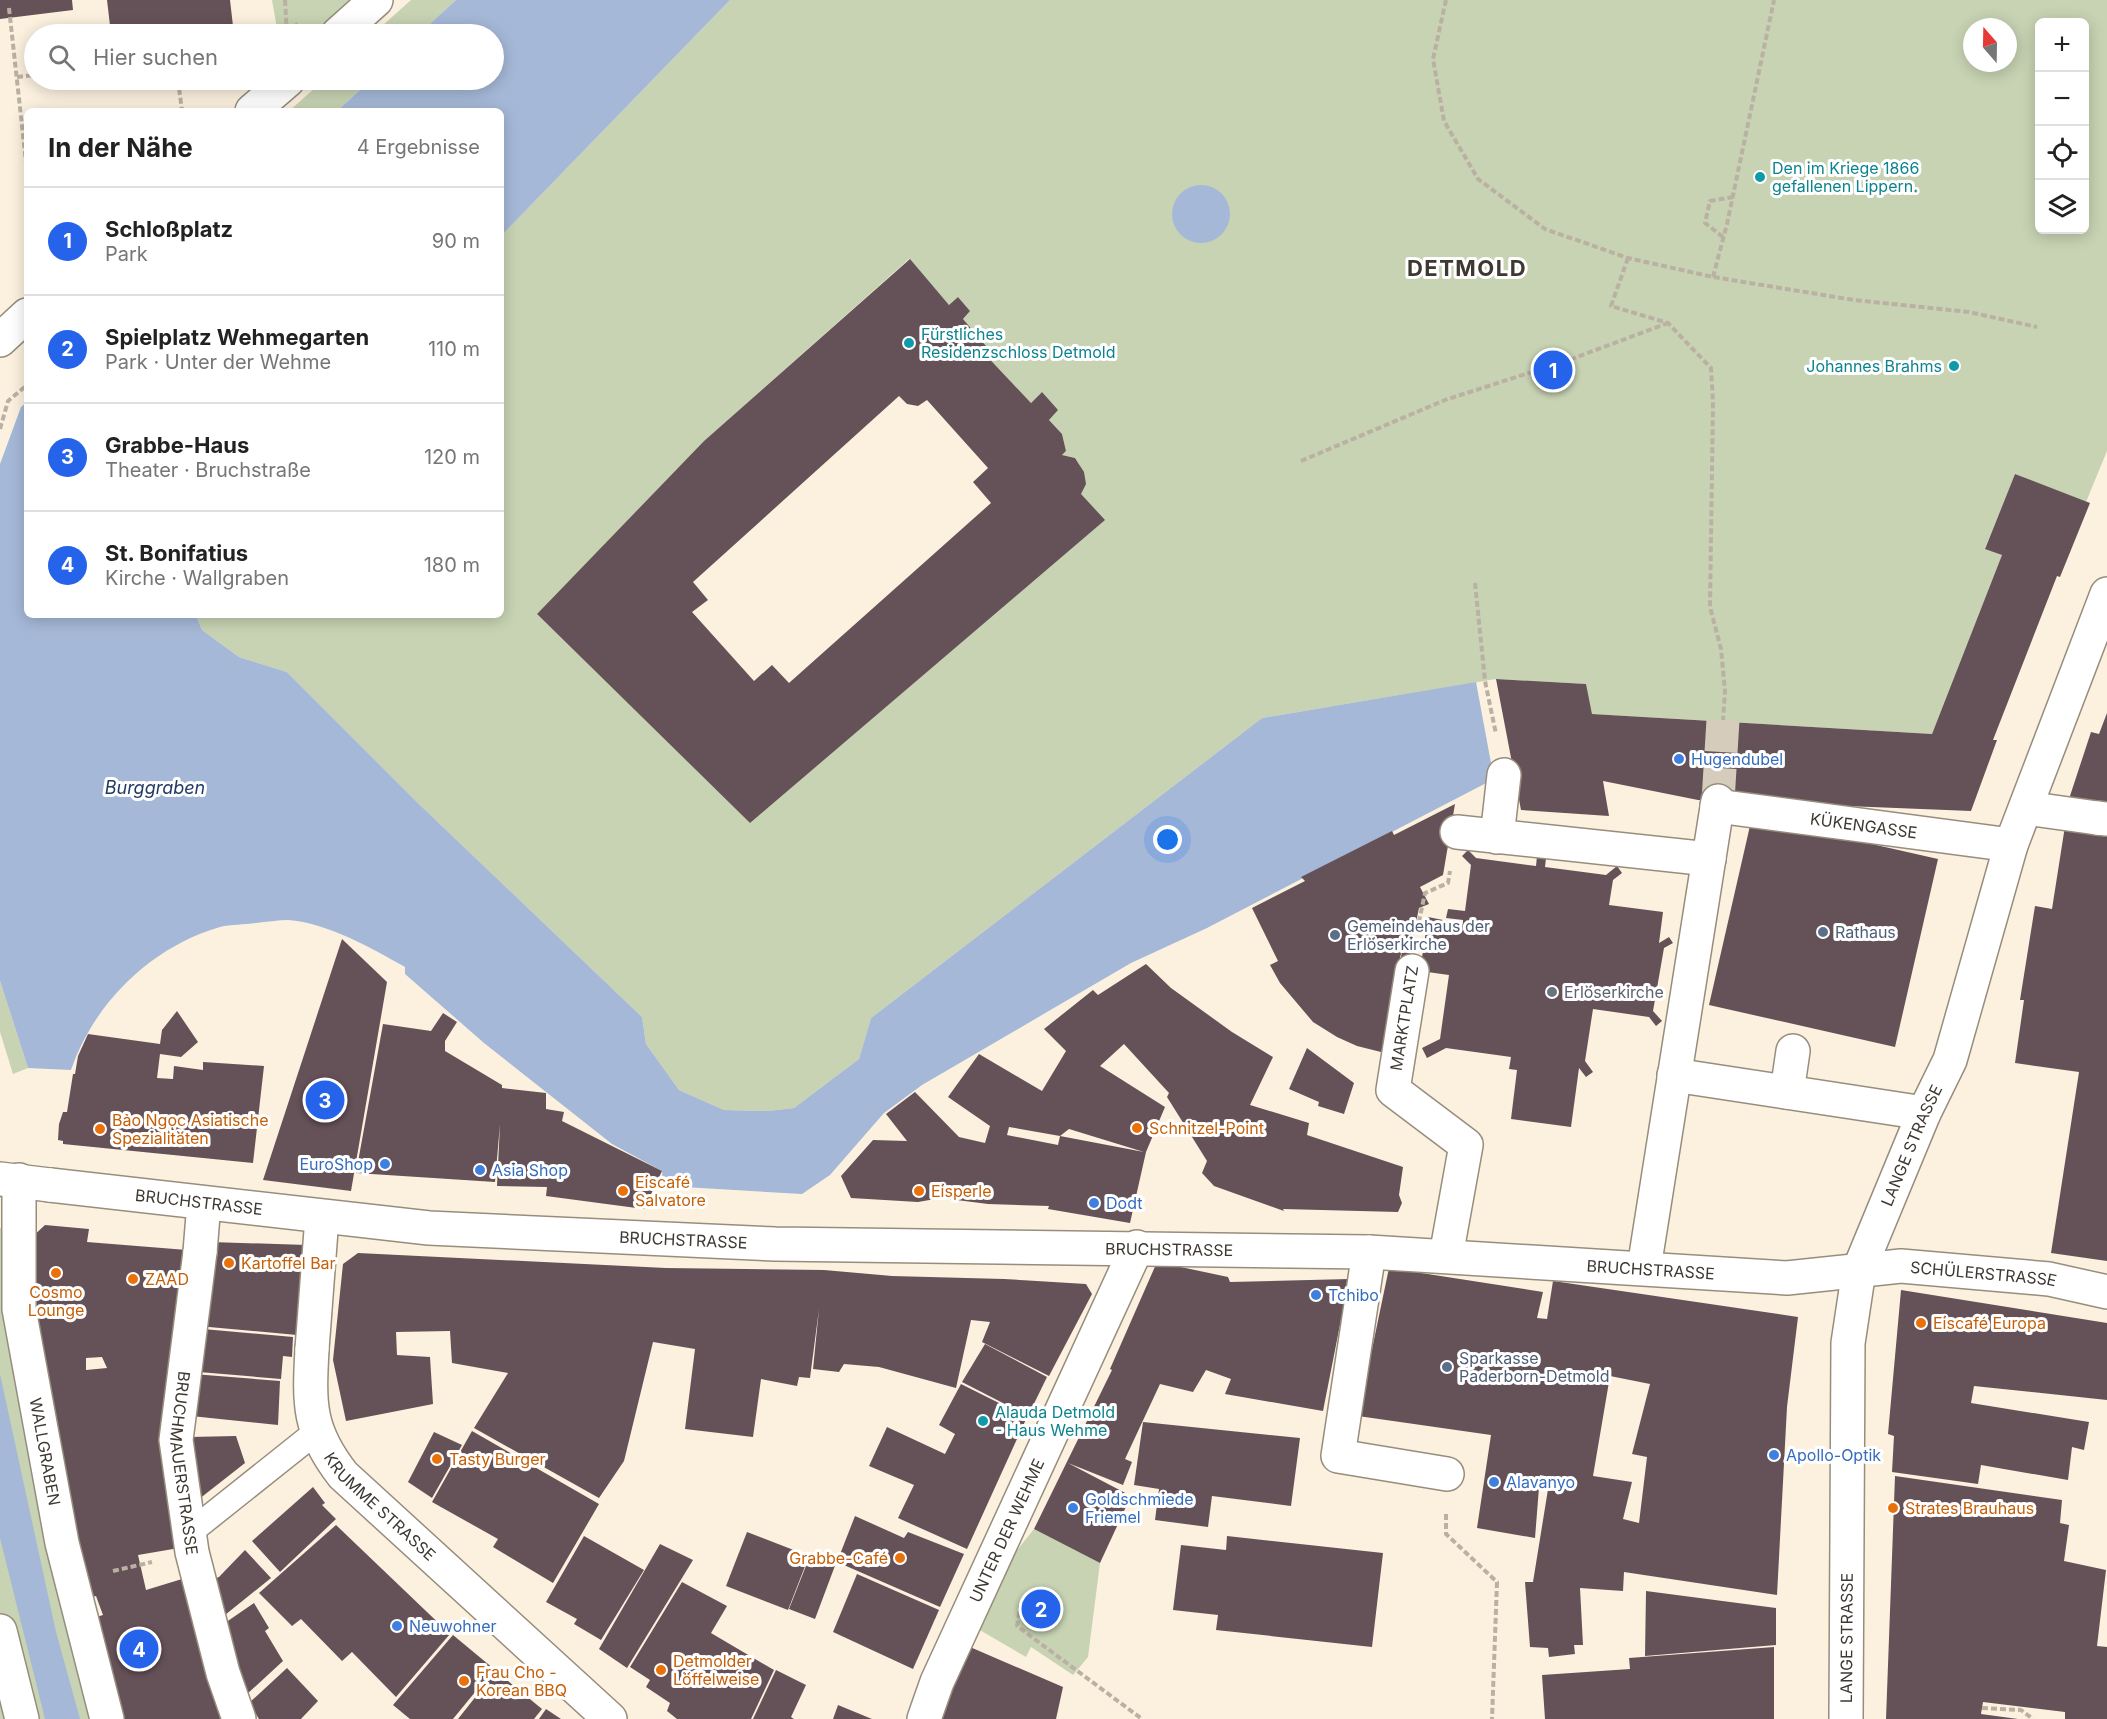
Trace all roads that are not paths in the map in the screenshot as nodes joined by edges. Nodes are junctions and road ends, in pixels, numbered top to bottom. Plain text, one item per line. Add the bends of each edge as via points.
1 (376, 0) edge
2 (349, 24) edge
3 (276, 90) edge
4 (255, 108) edge
5 (24, 318) edge
6 (0, 340) edge
7 (2107, 594) edge
8 (1504, 775) road end
9 (2026, 808) junction
10 (2102, 819) edge
11 (1457, 832) road end
12 (1497, 837) junction
13 (2011, 845) junction
14 (1709, 859) junction
15 (1412, 971) road end
16 (1792, 1051) dead end
17 (1674, 1076) junction
18 (1787, 1092) junction
19 (1924, 1113) junction
20 (23, 1181) edge
21 (204, 1203) junction
22 (322, 1217) junction
23 (1137, 1247) junction
24 (1370, 1252) junction
25 (1446, 1256) junction
26 (1644, 1269) junction
27 (1859, 1270) junction
28 (2107, 1292) edge
29 (316, 1432) junction
30 (1447, 1474) road end
31 (188, 1534) junction
32 (0, 1631) edge
33 (22, 1719) edge
34 (107, 1719) edge
35 (239, 1719) edge
36 (610, 1719) edge
37 (924, 1719) edge
38 (1846, 1719) edge

1 - 2 street
3 - 4 street
5 - 6 street
7 - 9 street, LANGE STRASSE
8 - 12 street
9 - 10 street
9 - 13 street, LANGE STRASSE
11 - 12 street
12 - 14 street
13 - 14 street, KÜKENGASSE via 1717,804
13 - 19 street, LANGE STRASSE via 1950,1060
14 - 17 street
15 - 25 street, MARKTPLATZ via 1393,1090 1466,1145
16 - 18 street
17 - 18 street
17 - 26 street
18 - 19 street
19 - 27 street, LANGE STRASSE
20 - 21 street, BRUCHSTRASSE
20 - 34 street, WALLGRABEN via 19,1309 62,1543
21 - 22 street, BRUCHSTRASSE
21 - 31 street, BRUCHMAUERSTRASSE via 176,1440
22 - 23 street, BRUCHSTRASSE via 429,1228 775,1244
22 - 29 street, KRUMME STRASSE via 312,1349 311,1402
23 - 24 street, BRUCHSTRASSE
23 - 37 street, UNTER DER WEHME via 937,1682
24 - 25 street, BRUCHSTRASSE
24 - 30 street via 1338,1456
25 - 26 street, BRUCHSTRASSE
26 - 27 street, BRUCHSTRASSE via 1787,1278
27 - 28 street, SCHÜLERSTRASSE via 1901,1266 2049,1280
27 - 38 street, LANGE STRASSE via 1848,1342
29 - 31 lane
29 - 36 street, KRUMME STRASSE via 343,1475
31 - 35 street, BRUCHMAUERSTRASSE via 223,1673
32 - 33 street

